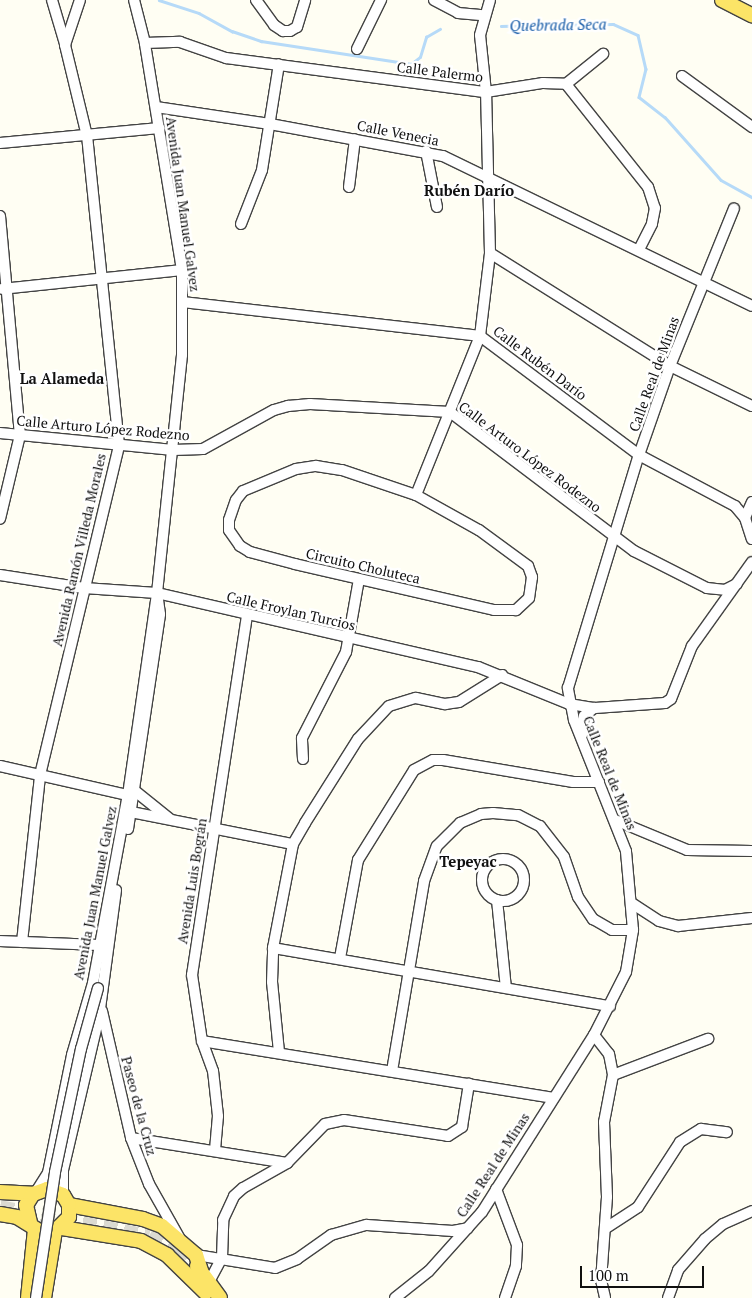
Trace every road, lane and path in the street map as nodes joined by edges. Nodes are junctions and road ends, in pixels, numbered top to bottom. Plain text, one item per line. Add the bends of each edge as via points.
1 (52, 0) edge
2 (80, 0) edge
3 (134, 0) edge
4 (256, 0) edge
5 (305, 0) edge
6 (381, 0) edge
7 (434, 0) edge
8 (490, 0) edge
9 (722, 0) edge
10 (483, 15) junction
11 (752, 15) edge
12 (145, 43) junction
13 (66, 45) junction
14 (357, 49) dead end
15 (603, 54) dead end
16 (279, 64) junction
17 (682, 76) dead end
18 (566, 84) junction
19 (486, 92) junction
20 (156, 107) junction
21 (270, 124) junction
22 (752, 127) edge
23 (159, 128) junction
24 (87, 136) junction
25 (356, 139) junction
26 (0, 143) edge
27 (426, 151) junction
28 (488, 176) junction
29 (349, 187) dead end
30 (437, 207) dead end
31 (734, 208) dead end
32 (0, 216) edge
33 (241, 224) dead end
34 (639, 250) junction
35 (490, 253) junction
36 (182, 270) junction
37 (102, 278) junction
38 (704, 281) junction
39 (3, 288) edge
40 (183, 302) junction
41 (752, 306) edge
42 (480, 336) junction
43 (670, 366) junction
44 (752, 406) edge
45 (450, 412) junction
46 (0, 433) edge
47 (20, 435) junction
48 (119, 445) junction
49 (173, 450) junction
50 (640, 455) junction
51 (416, 495) junction
52 (751, 503) edge
53 (735, 506) junction
54 (745, 518) junction
55 (0, 519) edge
56 (614, 539) junction
57 (752, 540) edge
58 (752, 562) edge
59 (0, 575) edge
60 (360, 579) junction
61 (738, 584) junction
62 (84, 588) junction
63 (708, 588) junction
64 (157, 593) junction
65 (716, 615) junction
66 (247, 616) junction
67 (349, 638) junction
68 (502, 674) junction
69 (569, 704) junction
70 (595, 708) junction
71 (582, 736) junction
72 (303, 759) dead end
73 (0, 766) edge
74 (40, 775) junction
75 (599, 782) junction
76 (131, 793) junction
77 (131, 812) junction
78 (615, 820) junction
79 (173, 821) junction
80 (214, 827) junction
81 (293, 844) junction
82 (752, 851) edge
83 (497, 900) junction
84 (632, 904) junction
85 (752, 918) edge
86 (633, 930) junction
87 (0, 942) edge
88 (22, 942) junction
89 (100, 945) junction
90 (273, 948) junction
91 (340, 958) junction
92 (102, 964) junction
93 (408, 972) junction
94 (506, 988) junction
95 (101, 1002) junction
96 (610, 1006) junction
97 (594, 1035) junction
98 (708, 1039) dead end
99 (202, 1041) junction
100 (279, 1052) junction
101 (392, 1071) junction
102 (613, 1075) junction
103 (469, 1084) junction
104 (553, 1098) junction
105 (727, 1132) dead end
106 (131, 1138) junction
107 (215, 1150) junction
108 (287, 1163) junction
109 (496, 1189) junction
110 (0, 1192) edge
111 (34, 1193) junction
112 (66, 1200) junction
113 (752, 1211) edge
114 (0, 1214) edge
115 (32, 1226) junction
116 (468, 1228) junction
117 (606, 1228) junction
118 (58, 1230) junction
119 (179, 1238) junction
120 (194, 1257) junction
121 (222, 1258) junction
122 (204, 1285) edge
123 (406, 1295) edge
124 (28, 1298) edge
125 (36, 1298) edge
126 (44, 1298) edge
127 (220, 1298) edge
128 (394, 1298) edge
129 (505, 1298) edge
130 (605, 1298) edge
131 (668, 1298) edge

1 - 13 street, Avenida Ramón Villeda Morales
2 - 13 street
3 - 12 street, Avenida Juan Manuel Galvez
4 - 5 street via 274,25 283,31 297,27
6 - 14 street
7 - 10 street via 458,13
8 - 10 street
9 - 11 main road
10 - 19 street via 480,35
12 - 16 street, Calle Palermo via 180,42 226,58
12 - 20 street, Avenida Juan Manuel Galvez
13 - 24 street, Avenida Ramón Villeda Morales
15 - 18 street
16 - 19 street, Calle Palermo
16 - 21 street
17 - 22 street
18 - 19 street, Calle Palermo via 543,83
18 - 34 street via 648,187 655,208 652,224
19 - 28 street
20 - 21 street, Calle Venecia
20 - 23 street, Avenida Juan Manuel Galvez
21 - 25 street, Calle Venecia
21 - 33 street via 262,170
23 - 24 street
23 - 36 street, Avenida Juan Manuel Galvez
24 - 26 street
24 - 37 street, Avenida Ramón Villeda Morales
25 - 27 street, Calle Venecia
25 - 29 street
27 - 28 street, Calle Venecia
27 - 30 street
28 - 34 street, Calle Venecia
28 - 35 street
31 - 38 street, Calle Real de Minas
32 - 39 street
34 - 38 street, Calle Venecia
35 - 42 street
35 - 43 street
36 - 37 street
36 - 40 street, Avenida Juan Manuel Galvez
37 - 39 street
37 - 48 street, Avenida Ramón Villeda Morales
38 - 41 street, Calle Venecia
38 - 43 street, Calle Real de Minas
39 - 47 street
40 - 42 street, Calle Rubén Darío
40 - 49 street, Avenida Juan Manuel Galvez
42 - 45 street
42 - 50 street, Calle Rubén Darío
43 - 44 street
43 - 50 street, Calle Real de Minas
45 - 49 street, Calle Arturo López Rodezno via 310,404 288,406 274,410 203,449
45 - 51 street
45 - 56 street, Calle Arturo López Rodezno
46 - 47 street, Calle Arturo López Rodezno
47 - 48 street, Calle Arturo López Rodezno
47 - 55 street
48 - 49 street, Calle Arturo López Rodezno
48 - 62 street, Avenida Ramón Villeda Morales
49 - 64 street, Avenida Juan Manuel Galvez
50 - 53 street, Calle Rubén Darío
50 - 56 street, Calle Real de Minas
51 - 60 street, Circuito Choluteca via 515,554 528,566 532,577 529,598 509,612
51 - 60 street, Circuito Choluteca via 342,470 316,466 296,469 254,484 236,500 229,530 240,546 250,552
52 - 53 street
52 - 54 street
53 - 54 street, Calle Rubén Darío
54 - 57 street
56 - 63 street, Calle Arturo López Rodezno
56 - 69 street, Calle Real de Minas via 568,688
58 - 61 street
59 - 62 street, Calle Froylan Turcios
60 - 67 street
61 - 63 street via 725,590
61 - 65 street
62 - 64 street, Calle Froylan Turcios
62 - 74 street, Avenida Ramón Villeda Morales
63 - 65 street via 718,597
64 - 66 street, Calle Froylan Turcios
64 - 76 street, Avenida Juan Manuel Galvez
65 - 70 street, Calle Froylan Turcios via 692,646 669,701
66 - 67 street, Calle Froylan Turcios
66 - 80 street, Avenida Luis Bográn
67 - 68 street, Calle Froylan Turcios
67 - 72 street via 346,652 302,738
68 - 69 street, Calle Froylan Turcios
68 - 81 street via 459,702 445,704 416,698 389,706 358,739
69 - 70 street, Calle Froylan Turcios
69 - 71 street, Calle Real de Minas
70 - 71 street via 584,716
71 - 75 street, Calle Real de Minas
73 - 74 street
74 - 76 street
74 - 88 street, Avenida Ramón Villeda Morales
75 - 78 street, Calle Real de Minas
75 - 91 street via 559,780 443,760 433,760 414,770 358,860
76 - 77 street, Avenida Juan Manuel Galvez
76 - 79 street
76 - 89 street, Avenida Juan Manuel Galvez
77 - 79 street
77 - 92 street, Avenida Juan Manuel Galvez
78 - 82 street via 687,850
78 - 84 street, Calle Real de Minas via 626,850
79 - 80 street
80 - 81 street
80 - 99 street, Avenida Luis Bográn via 192,975
81 - 90 street
83 - 83 street via 515,898 524,887 520,867 508,859 494,861 482,877 484,890
83 - 94 street
84 - 85 street via 659,921 678,926
84 - 86 street, Calle Real de Minas
86 - 93 street via 612,930 593,919 578,897 564,857 540,826 518,816 481,814 452,828 430,859
86 - 96 street, Calle Real de Minas via 626,972
87 - 88 street
88 - 89 street
89 - 92 street, Avenida Juan Manuel Galvez
90 - 91 street
90 - 100 street via 272,982
91 - 93 street
92 - 95 street, Avenida Juan Manuel Galvez
92 - 111 street, Avenida Juan Manuel Galvez via 72,1055 48,1172
92 - 125 street, bridge via 55,1172
93 - 94 street
93 - 101 street
94 - 96 street
95 - 106 street, Paseo de la Cruz
95 - 112 street, Avenida Juan Manuel Galvez via 63,1170
96 - 97 street, Calle Real de Minas
97 - 102 street via 608,1054
97 - 104 street, Calle Real de Minas
98 - 102 street
99 - 100 street
99 - 107 street, Avenida Luis Bográn via 213,1071
100 - 101 street
101 - 103 street
102 - 117 street via 604,1122
103 - 104 street
103 - 108 street via 462,1127 456,1133 448,1136 335,1120 326,1124
104 - 109 street, Calle Real de Minas
105 - 117 street via 700,1128 680,1142 638,1207
106 - 107 street
106 - 119 street, Paseo de la Cruz via 149,1184
107 - 108 street
108 - 121 street via 243,1188 226,1208
109 - 116 street, Calle Real de Minas
109 - 129 street via 517,1245 516,1266
110 - 111 main road
111 - 112 main road via 53,1189
111 - 115 main road via 25,1211
112 - 118 main road via 69,1217
112 - 119 main road via 154,1222
113 - 131 street via 723,1224 705,1239 678,1270
114 - 115 main road
115 - 118 main road
115 - 124 main road
116 - 121 street via 453,1231 367,1225 331,1235 297,1259 276,1268 256,1267
116 - 123 street, Calle Real de Minas
117 - 130 street via 601,1265
118 - 122 main road via 140,1241 167,1256
118 - 126 main road
119 - 120 main road
120 - 121 street
120 - 122 main road
121 - 122 street
122 - 127 main road
123 - 128 street, Calle Real de Minas

